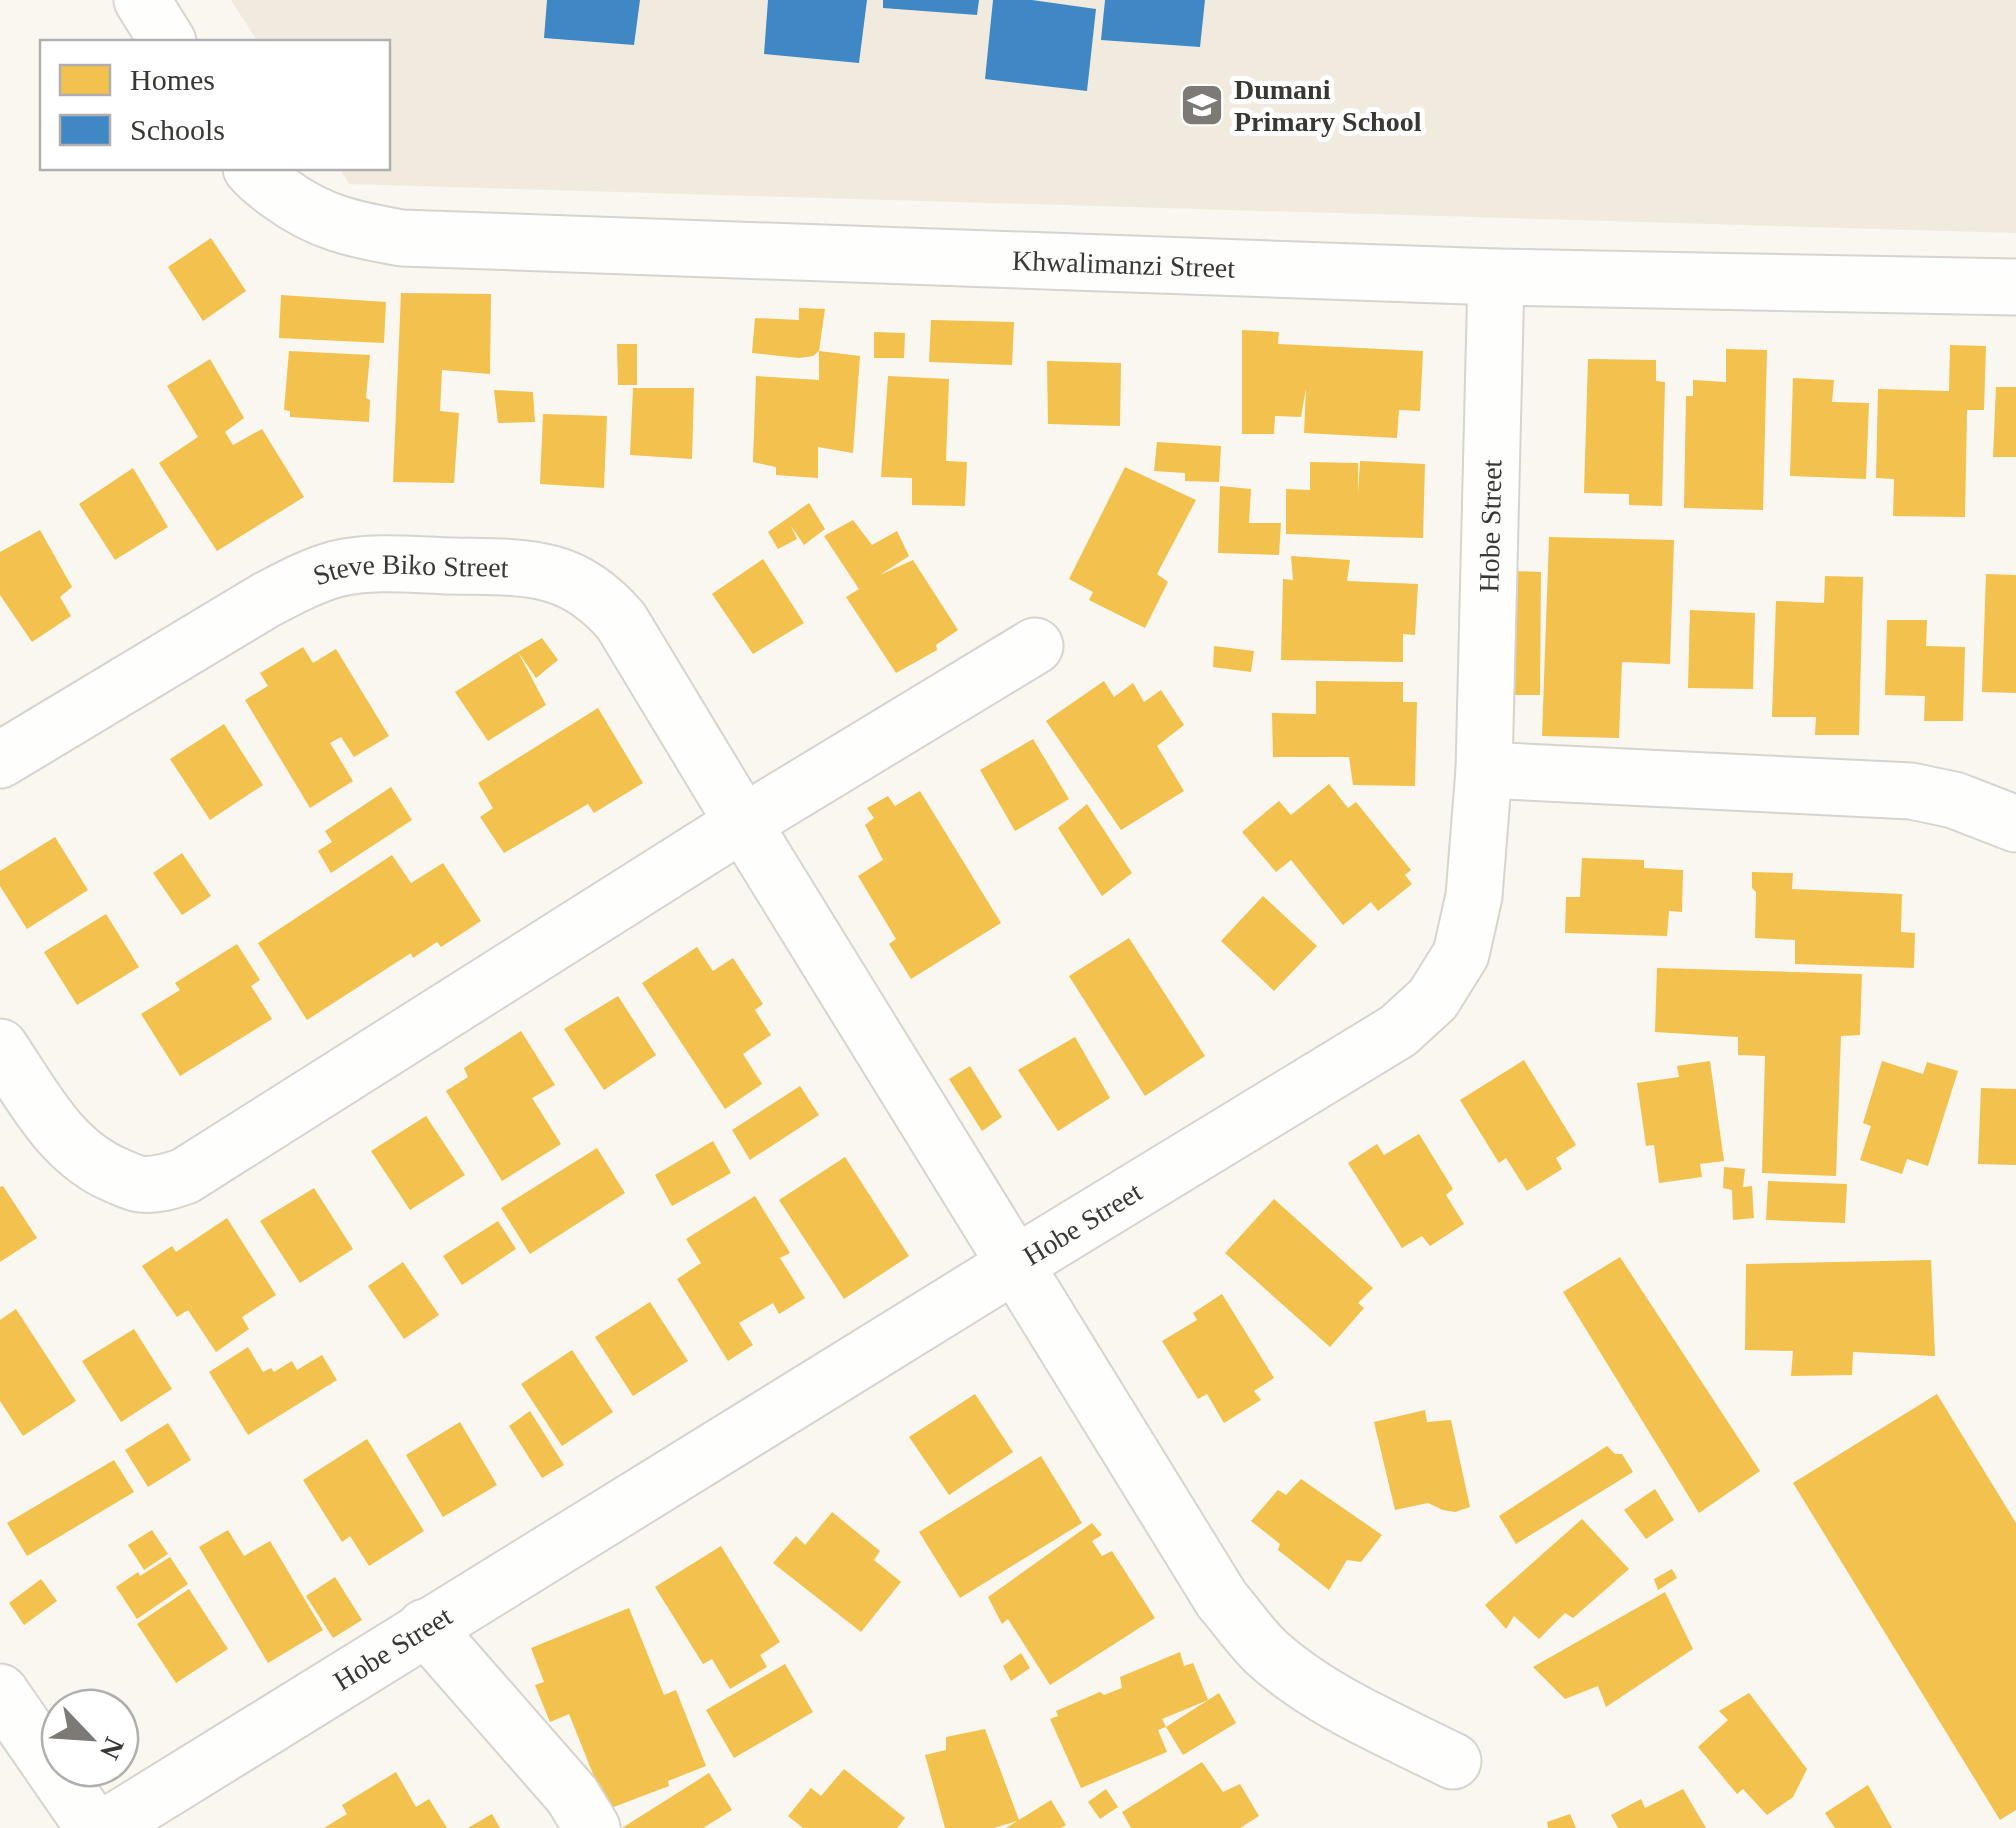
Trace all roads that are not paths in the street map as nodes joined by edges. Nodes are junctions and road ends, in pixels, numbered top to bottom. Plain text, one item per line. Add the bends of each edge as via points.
1 (142, 0) edge
2 (167, 40) edge
3 (253, 170) edge
4 (1496, 277) junction
5 (2016, 287) edge
6 (1035, 646) dead end
7 (0, 760) edge
8 (1484, 770) junction
9 (743, 823) junction
10 (2016, 824) edge
11 (0, 1047) edge
12 (1014, 1264) junction
13 (425, 1626) junction
14 (0, 1692) edge
15 (1453, 1761) dead end
16 (94, 1828) edge
17 (104, 1828) edge
18 (592, 1828) edge

1 - 2 street
3 - 4 street, Khwalimanzi Street via 303,210 350,229 402,238
4 - 5 street, Khwalimanzi Street
4 - 8 street, Hobe Street
6 - 9 street
7 - 9 street, Steve Biko Street via 307,578 380,564 522,568 579,584 604,602
8 - 10 street via 1912,791
8 - 12 street, Hobe Street via 1474,896 1460,954 1433,999 1398,1031
9 - 11 street via 185,1176 162,1184 138,1184 83,1158
9 - 12 street, Steve Biko Street
12 - 13 street, Hobe Street
12 - 15 street, Steve Biko Street via 1222,1600 1265,1651 1354,1712
13 - 17 street, Hobe Street
13 - 18 street via 572,1795
14 - 16 street

